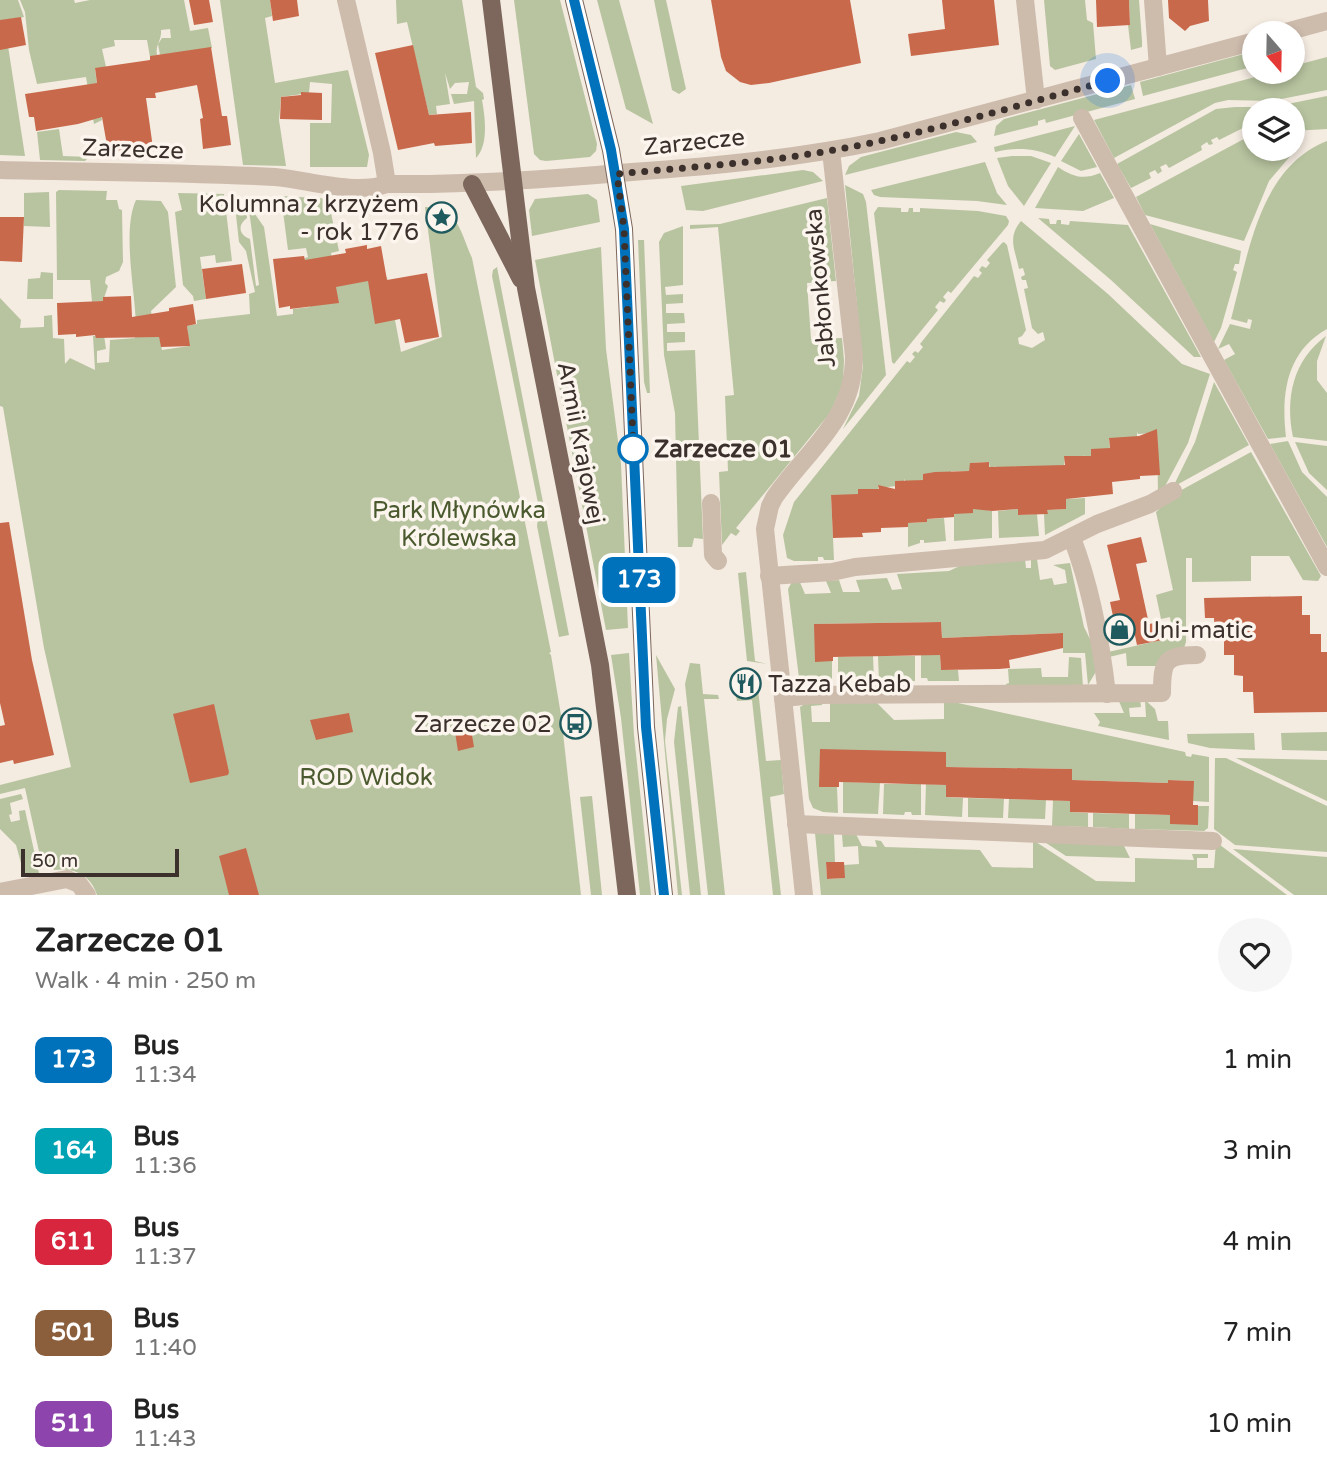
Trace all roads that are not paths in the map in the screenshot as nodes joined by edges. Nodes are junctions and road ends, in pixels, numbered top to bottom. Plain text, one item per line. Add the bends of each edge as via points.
1 (346, 0) edge
2 (491, 0) edge
3 (574, 0) edge
4 (1025, 0) edge
5 (1153, 0) edge
6 (1327, 21) edge
7 (1306, 27) edge
8 (1242, 44) edge
9 (1158, 67) junction
10 (1036, 100) junction
11 (1082, 118) dead end
12 (831, 151) junction
13 (0, 170) edge
14 (617, 174) junction
15 (512, 181) junction
16 (387, 184) junction
17 (472, 184) junction
18 (526, 288) junction
19 (1173, 491) dead end
20 (711, 503) dead end
21 (1072, 538) junction
22 (718, 561) dead end
23 (1327, 567) edge
24 (769, 576) junction
25 (1197, 655) dead end
26 (1107, 694) junction
27 (783, 698) junction
28 (796, 824) junction
29 (1213, 841) dead end
30 (0, 892) edge
31 (87, 895) edge
32 (627, 895) edge
33 (664, 895) edge
34 (804, 895) edge

1 - 16 street
2 - 15 main road, Armii Krajowej
3 - 14 main road, Armii Krajowej
4 - 10 street
5 - 9 street
6 - 7 street
8 - 9 street, Zarzecze
9 - 10 street, Zarzecze
10 - 12 street, Zarzecze
11 - 23 street
12 - 14 street, Zarzecze
12 - 24 street, Jabłonkowska via 854,356 852,385 837,419 770,506 765,529
13 - 16 street, Zarzecze via 273,177 359,188
14 - 15 street, Zarzecze
14 - 33 main road, Armii Krajowej via 626,254 646,727
15 - 17 street, Zarzecze
15 - 18 main road, Armii Krajowej
16 - 17 street, Zarzecze
17 - 18 main road
18 - 32 main road, Armii Krajowej via 600,665
19 - 21 street
20 - 22 street via 713,555
21 - 24 street via 1038,552
21 - 26 street via 1090,596
24 - 27 street, Jabłonkowska
25 - 26 street via 1166,662 1162,693
26 - 27 street
27 - 28 street, Jabłonkowska
28 - 29 street
28 - 34 street, Jabłonkowska
30 - 31 street via 67,879 79,884

